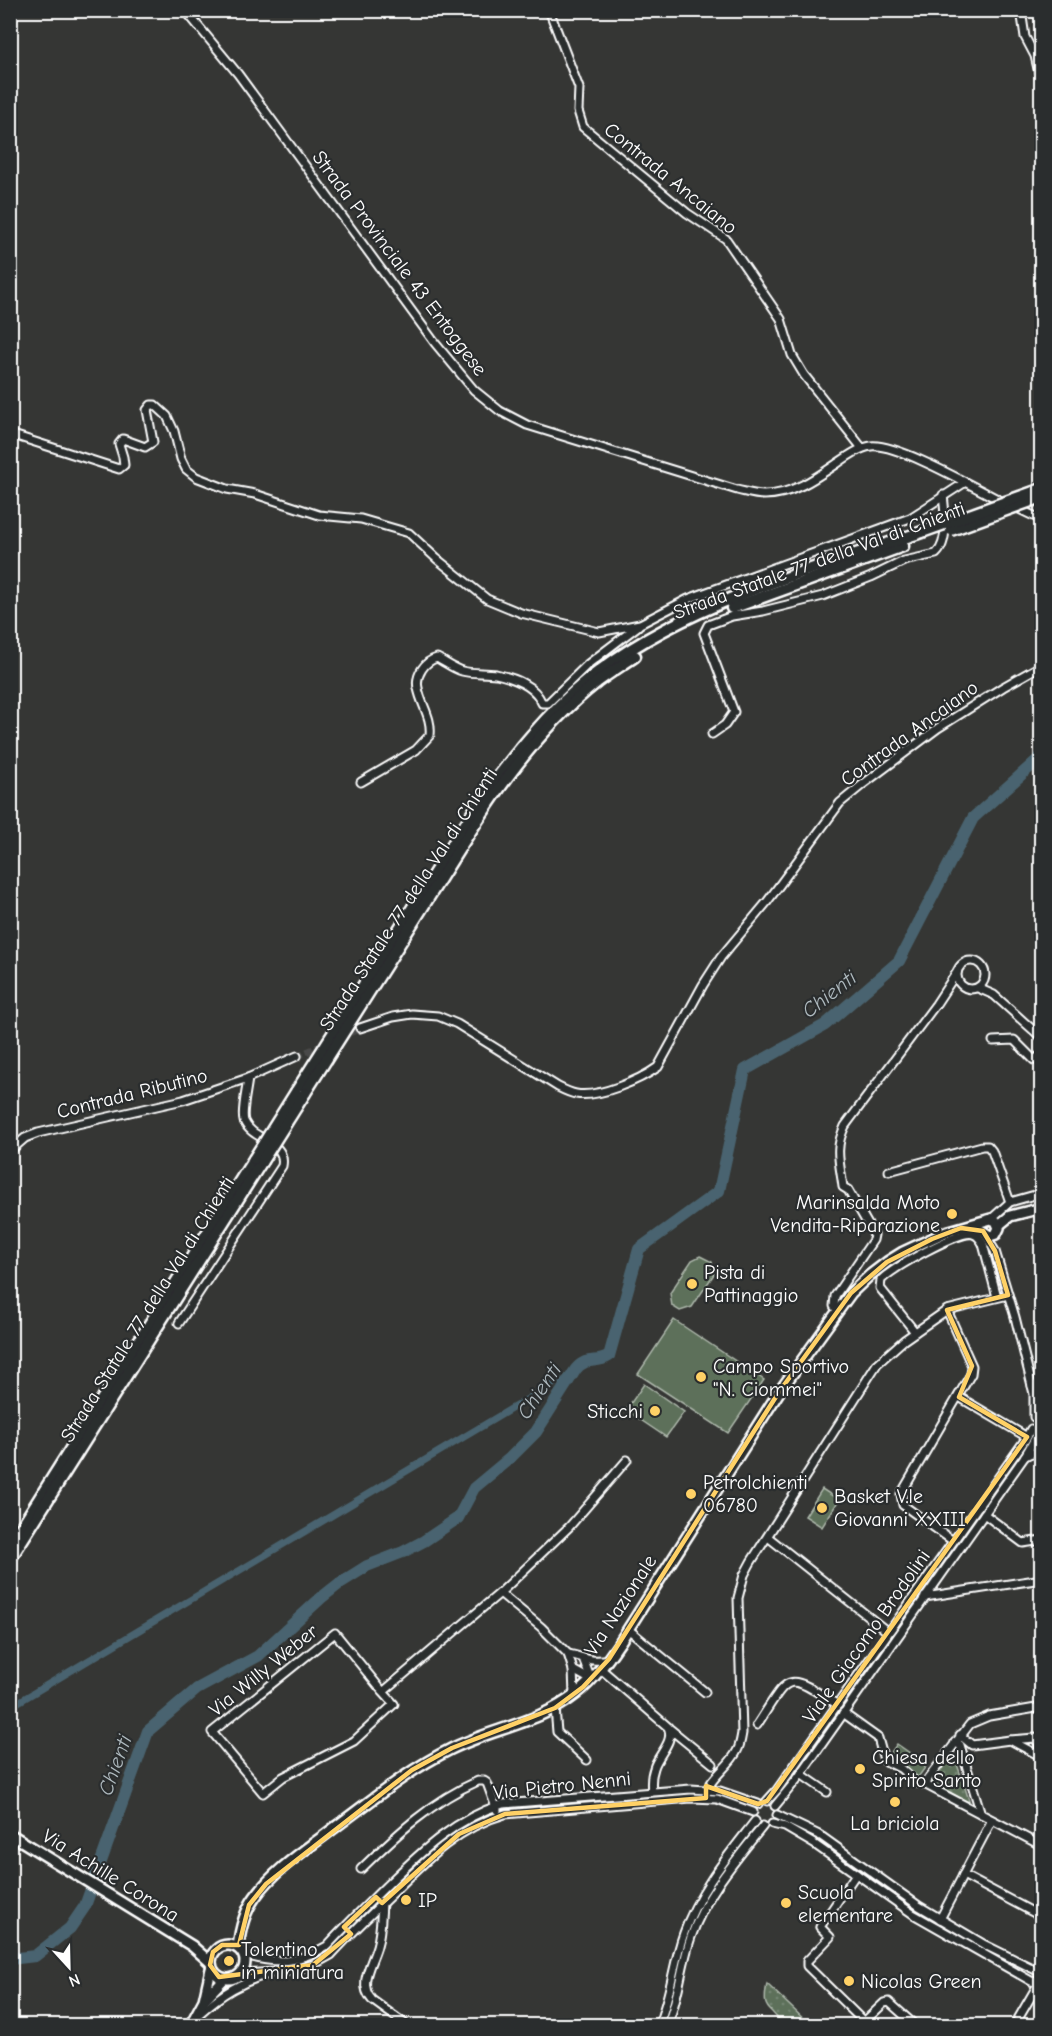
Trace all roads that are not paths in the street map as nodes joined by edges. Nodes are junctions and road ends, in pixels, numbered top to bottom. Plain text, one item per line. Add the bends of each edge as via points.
1 (185, 10) edge
2 (549, 10) edge
3 (1021, 10) edge
4 (1041, 86) edge
5 (1041, 110) edge
6 (1041, 168) edge
7 (10, 434) edge
8 (862, 448) junction
9 (964, 483) junction
10 (1041, 489) edge
11 (943, 495) junction
12 (1041, 497) edge
13 (1041, 520) edge
14 (924, 535) junction
15 (640, 624) junction
16 (1041, 665) edge
17 (712, 734) dead end
18 (362, 782) dead end
19 (957, 972) junction
20 (986, 978) junction
21 (962, 986) junction
22 (978, 988) junction
23 (947, 989) junction
24 (994, 995) junction
25 (360, 1028) tunnel mouth
26 (1041, 1038) edge
27 (993, 1041) dead end
28 (1041, 1054) edge
29 (297, 1056) tunnel mouth
30 (248, 1078) junction
31 (10, 1151) edge
32 (258, 1160) junction
33 (889, 1171) dead end
34 (1041, 1193) edge
35 (1010, 1202) junction
36 (1041, 1209) edge
37 (991, 1227) junction
38 (996, 1251) junction
39 (1008, 1295) junction
40 (997, 1297) junction
41 (947, 1310) junction
42 (838, 1311) junction
43 (179, 1323) dead end
44 (915, 1332) junction
45 (1041, 1384) edge
46 (1032, 1386) junction
47 (1034, 1394) junction
48 (958, 1397) junction
49 (1041, 1412) edge
50 (1034, 1417) junction
51 (1031, 1429) junction
52 (1040, 1436) edge
53 (1027, 1437) junction
54 (1041, 1454) edge
55 (1025, 1456) junction
56 (627, 1460) dead end
57 (42, 1494) junction
58 (984, 1514) junction
59 (10, 1536) edge
60 (768, 1537) junction
61 (1041, 1540) edge
62 (953, 1541) junction
63 (10, 1545) edge
64 (10, 1559) edge
65 (1041, 1579) edge
66 (500, 1593) junction
67 (925, 1597) junction
68 (628, 1629) junction
69 (888, 1632) junction
70 (568, 1654) junction
71 (609, 1659) junction
72 (584, 1660) junction
73 (600, 1669) junction
74 (573, 1670) junction
75 (591, 1680) junction
76 (383, 1692) junction
77 (705, 1692) dead end
78 (574, 1695) junction
79 (838, 1705) junction
80 (1041, 1707) edge
81 (555, 1708) junction
82 (843, 1713) junction
83 (758, 1725) dead end
84 (668, 1727) junction
85 (957, 1738) junction
86 (1010, 1740) junction
87 (1041, 1756) edge
88 (587, 1760) dead end
89 (713, 1764) dead end
90 (801, 1774) junction
91 (924, 1784) junction
92 (707, 1789) junction
93 (652, 1792) junction
94 (827, 1792) dead end
95 (706, 1798) junction
96 (767, 1801) junction
97 (758, 1804) junction
98 (496, 1806) junction
99 (775, 1806) junction
100 (753, 1812) junction
101 (981, 1814) junction
102 (499, 1815) junction
103 (777, 1815) junction
104 (992, 1820) junction
105 (755, 1821) junction
106 (772, 1824) junction
107 (763, 1826) junction
108 (10, 1834) edge
109 (1041, 1846) edge
110 (722, 1864) junction
111 (361, 1869) dead end
112 (729, 1869) junction
113 (856, 1874) junction
114 (963, 1875) junction
115 (884, 1881) junction
116 (877, 1889) junction
117 (375, 1897) junction
118 (382, 1904) junction
119 (1041, 1917) edge
120 (940, 1919) junction
121 (240, 1927) junction
122 (344, 1927) junction
123 (351, 1934) junction
124 (192, 1946) junction
125 (221, 1947) junction
126 (241, 1952) junction
127 (211, 1965) junction
128 (282, 1971) junction
129 (241, 1974) junction
130 (224, 1979) junction
131 (1041, 1979) edge
132 (204, 2000) junction
133 (192, 2022) edge
134 (408, 2025) edge
135 (658, 2025) edge
136 (667, 2025) edge
137 (916, 2025) edge
138 (1014, 2025) edge

1 - 8 street, Strada Provinciale 43 Entoggese via 238,74 435,343 474,390 500,411 527,425 764,495 784,493 808,483
2 - 8 street, Contrada Ancaiano via 579,88 578,111 583,127 687,213 726,239 781,319 792,356 804,375
3 - 4 street via 1025,37 1035,56
5 - 6 street
7 - 15 street via 118,468 124,465 119,444 123,439 145,447 153,442 147,410 155,405 167,416 181,459 196,477 319,515 361,519 409,533 487,599 521,613 599,632
8 - 9 street via 895,450
9 - 11 street
9 - 13 street
10 - 14 highway, Strada Statale 77 della Val di Chienti, bridge
11 - 15 street via 910,518 688,600
11 - 17 street via 943,543 936,554 904,561 823,596 708,625 704,633 734,712
12 - 14 highway, Strada Statale 77 della Val di Chienti, bridge
14 - 32 highway, Strada Statale 77 della Val di Chienti, bridge via 698,620 650,646 573,704 510,774 480,817
15 - 18 street via 588,664 548,703 542,703 531,687 519,682 496,674 459,670 437,658 431,660 417,681 430,719 430,735 416,750
16 - 25 street, Contrada Ancaiano via 938,728 850,794 721,957 658,1066 633,1082 575,1094 558,1088 438,1016 412,1014
19 - 20 street via 962,964 974,961 985,969
19 - 21 street
19 - 23 street
20 - 22 street
20 - 24 street
21 - 22 street
21 - 23 street
22 - 24 street
23 - 42 street via 840,1137 837,1148 843,1187 874,1235 835,1296
24 - 26 street
27 - 28 street via 1014,1040 1034,1060
29 - 30 street, Contrada Ributino
30 - 31 street, Contrada Ributino via 183,1100 38,1133
30 - 43 street via 244,1121 279,1149 282,1166
32 - 57 highway, Strada Statale 77 della Val di Chienti
32 - 64 highway, Strada Statale 77 della Val di Chienti
33 - 35 street via 988,1146
34 - 35 street
35 - 37 street
36 - 37 main road, Via Nazionale via 1010,1216
37 - 38 street
37 - 38 street
37 - 42 main road, Via Nazionale via 961,1228 939,1235 887,1262 851,1293
38 - 39 street
39 - 40 street
39 - 46 street
40 - 41 street
40 - 44 street via 983,1244 972,1233 916,1255 881,1280 880,1288
41 - 44 street
41 - 48 street via 972,1366
42 - 68 main road, Via Nazionale via 779,1392
44 - 60 street via 870,1373
45 - 46 street
46 - 47 street
47 - 49 street
47 - 50 street, Viale Giacomo Brodolini
48 - 53 street
48 - 62 street via 901,1494 903,1506
49 - 50 street
50 - 51 street, Viale Giacomo Brodolini
51 - 52 street
51 - 53 street, Viale Giacomo Brodolini
52 - 55 street, Viale Giacomo Brodolini
53 - 62 street, Viale Giacomo Brodolini
54 - 55 street
55 - 58 street, Viale Giacomo Brodolini
56 - 66 street via 569,1527
57 - 59 highway
57 - 63 highway, Strada Statale 77 della Val di Chienti
58 - 61 street via 1023,1543
58 - 67 street, Viale Giacomo Brodolini
60 - 69 street
60 - 92 street via 739,1589 740,1745
62 - 69 street, Viale Giacomo Brodolini
65 - 67 street
66 - 70 street
66 - 76 street
67 - 82 street, Viale Giacomo Brodolini
68 - 71 main road, Via Nazionale
68 - 77 street
69 - 79 street, Viale Giacomo Brodolini
70 - 72 street
70 - 74 street
71 - 72 street
71 - 73 main road, Via Nazionale
72 - 75 street
73 - 75 main road, Via Nazionale
73 - 84 street
74 - 75 street
74 - 78 street
75 - 78 main road, Via Nazionale
76 - 76 street, Via Willy Weber via 335,1633 212,1732 264,1793 283,1777 354,1741 394,1704
78 - 81 main road, Via Nazionale
79 - 83 street via 802,1683 791,1681 783,1685
79 - 96 street, Viale Giacomo Brodolini
80 - 85 street via 980,1718
81 - 88 street via 557,1732
81 - 121 main road, Via Nazionale via 452,1748 412,1770 293,1859 249,1905
82 - 90 street, Viale Giacomo Brodolini
82 - 91 street via 878,1738 884,1760
84 - 89 street
84 - 93 street via 670,1738 654,1768
85 - 86 street via 972,1745
85 - 91 street
85 - 101 street
86 - 87 street
86 - 87 street via 1035,1738
90 - 94 street
90 - 99 street, Viale Giacomo Brodolini
91 - 101 street
92 - 93 street, Via Pietro Nenni
92 - 95 street
92 - 97 street, Via Pietro Nenni
93 - 98 street, Via Pietro Nenni
95 - 100 street, Via Pietro Nenni
95 - 102 street, Via Pietro Nenni
96 - 97 street
96 - 99 street
97 - 100 street
98 - 102 street
98 - 111 street via 484,1781 462,1788 414,1819
98 - 117 street, Via Pietro Nenni via 454,1826 426,1847
99 - 103 street
100 - 105 street
101 - 104 street
102 - 118 street, Via Pietro Nenni via 459,1834 434,1853
103 - 106 street
103 - 115 street via 821,1836
104 - 109 street
104 - 114 street
105 - 107 street
105 - 110 street
106 - 107 street
106 - 113 street via 814,1844
107 - 112 street
108 - 124 main road, Via Achille Corona
110 - 112 street
110 - 135 street via 701,1895 684,1933
112 - 136 street via 708,1899 691,1936
113 - 116 street
113 - 137 street via 820,1927 830,1937 806,1965 864,2022 889,2002
114 - 119 street
114 - 120 street
115 - 116 street
115 - 120 street
116 - 131 street via 935,1927 1032,1981
117 - 118 street
117 - 122 street, Via Pietro Nenni
118 - 123 street, Via Pietro Nenni
118 - 134 street via 377,1945 365,1988 372,2000
120 - 131 street
121 - 125 main road, Via Nazionale
121 - 126 main road, Via Nazionale
122 - 123 street
122 - 126 street, Via Pietro Nenni via 327,1946 288,1962 268,1962
123 - 128 street, Via Pietro Nenni via 331,1955 313,1965
124 - 125 main road, Via Achille Corona
124 - 127 main road, Via Achille Corona
125 - 126 main road
125 - 127 main road
126 - 129 main road via 245,1965
127 - 130 main road
127 - 132 main road
128 - 129 street, Via Pietro Nenni
128 - 133 street via 232,1988
129 - 130 main road
130 - 132 main road
131 - 138 street
132 - 133 main road

